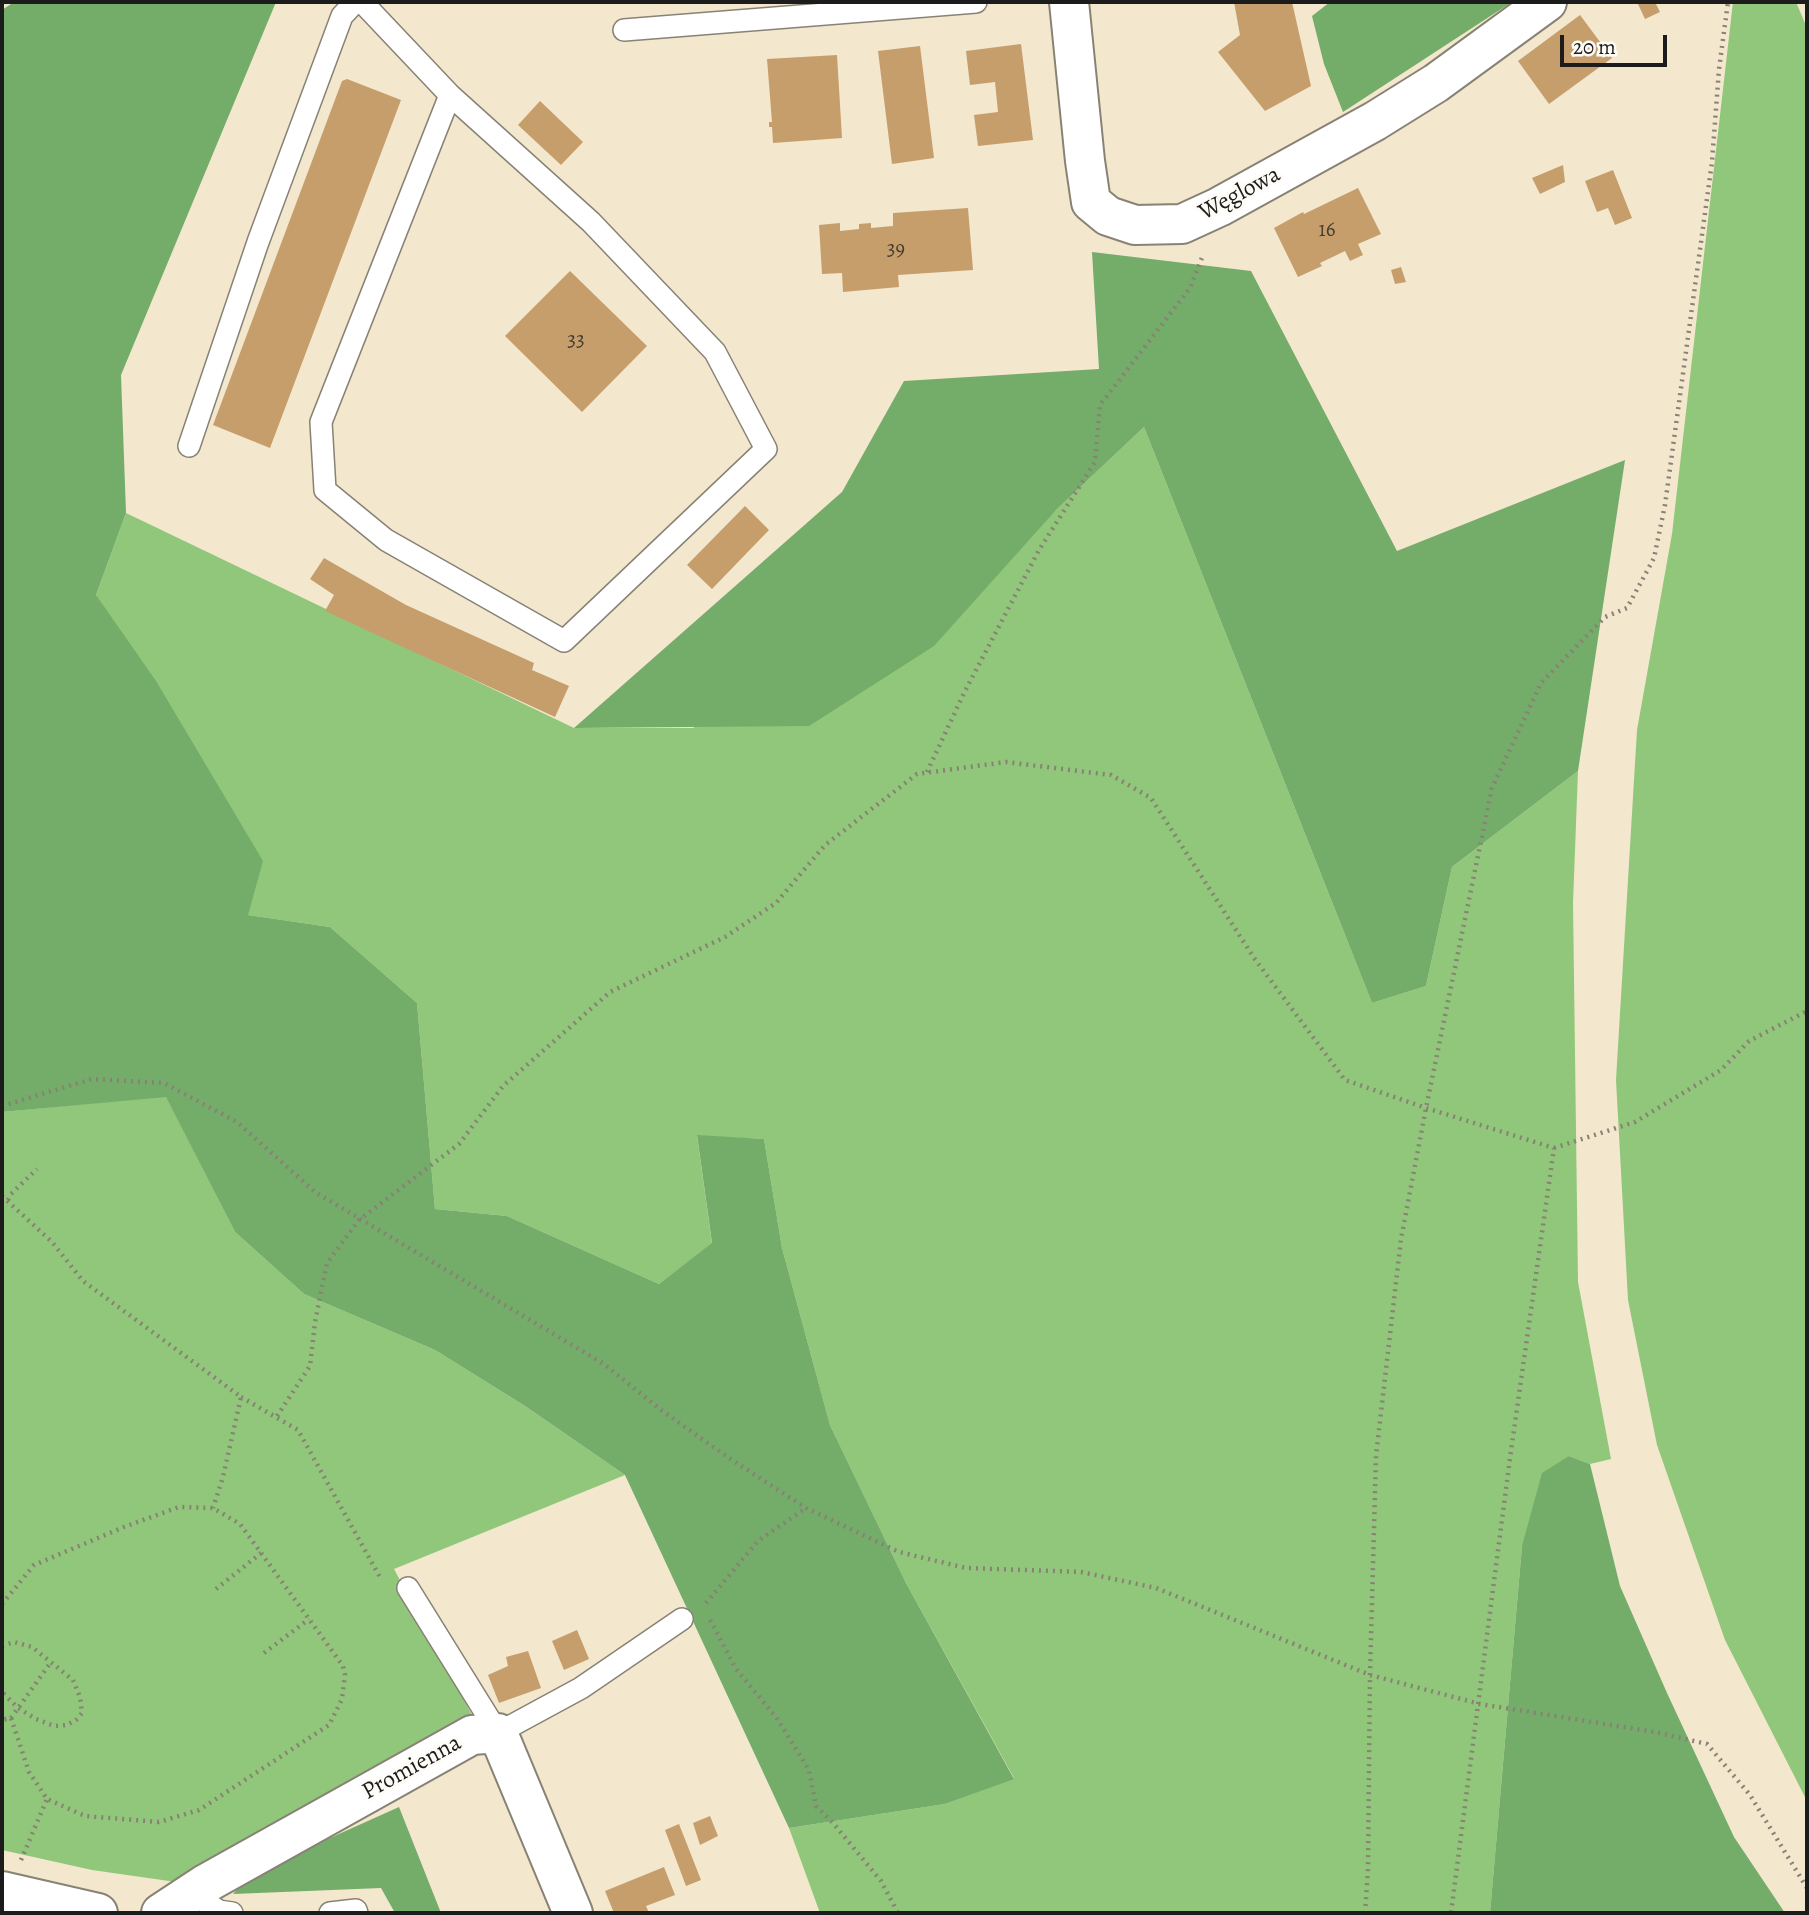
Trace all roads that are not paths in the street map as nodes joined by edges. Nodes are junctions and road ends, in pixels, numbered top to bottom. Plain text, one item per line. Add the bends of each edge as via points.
1 (355, 2) edge
2 (362, 2) edge
3 (976, 2) edge
4 (1069, 2) edge
5 (1547, 2) edge
6 (624, 30) dead end
7 (450, 95) junction
8 (189, 446) dead end
9 (408, 1588) road end
10 (682, 1619) road end
11 (498, 1733) junction
12 (6, 1892) edge
13 (176, 1903) edge
14 (98, 1913) edge
15 (232, 1913) edge
16 (330, 1913) edge
17 (357, 1913) edge
18 (573, 1913) edge

1 - 8 lane via 342,16 332,41
2 - 7 lane
3 - 6 lane
4 - 5 street, Węglowa via 1091,202 1108,216 1135,225 1182,224 1212,210 1375,121
7 - 7 lane via 591,222 715,352 766,449 564,641 386,540 326,490 321,422
9 - 11 lane
10 - 11 lane via 581,1688
11 - 13 street, Promienna via 472,1735
11 - 18 street
12 - 14 street
13 - 15 lane
16 - 17 lane

